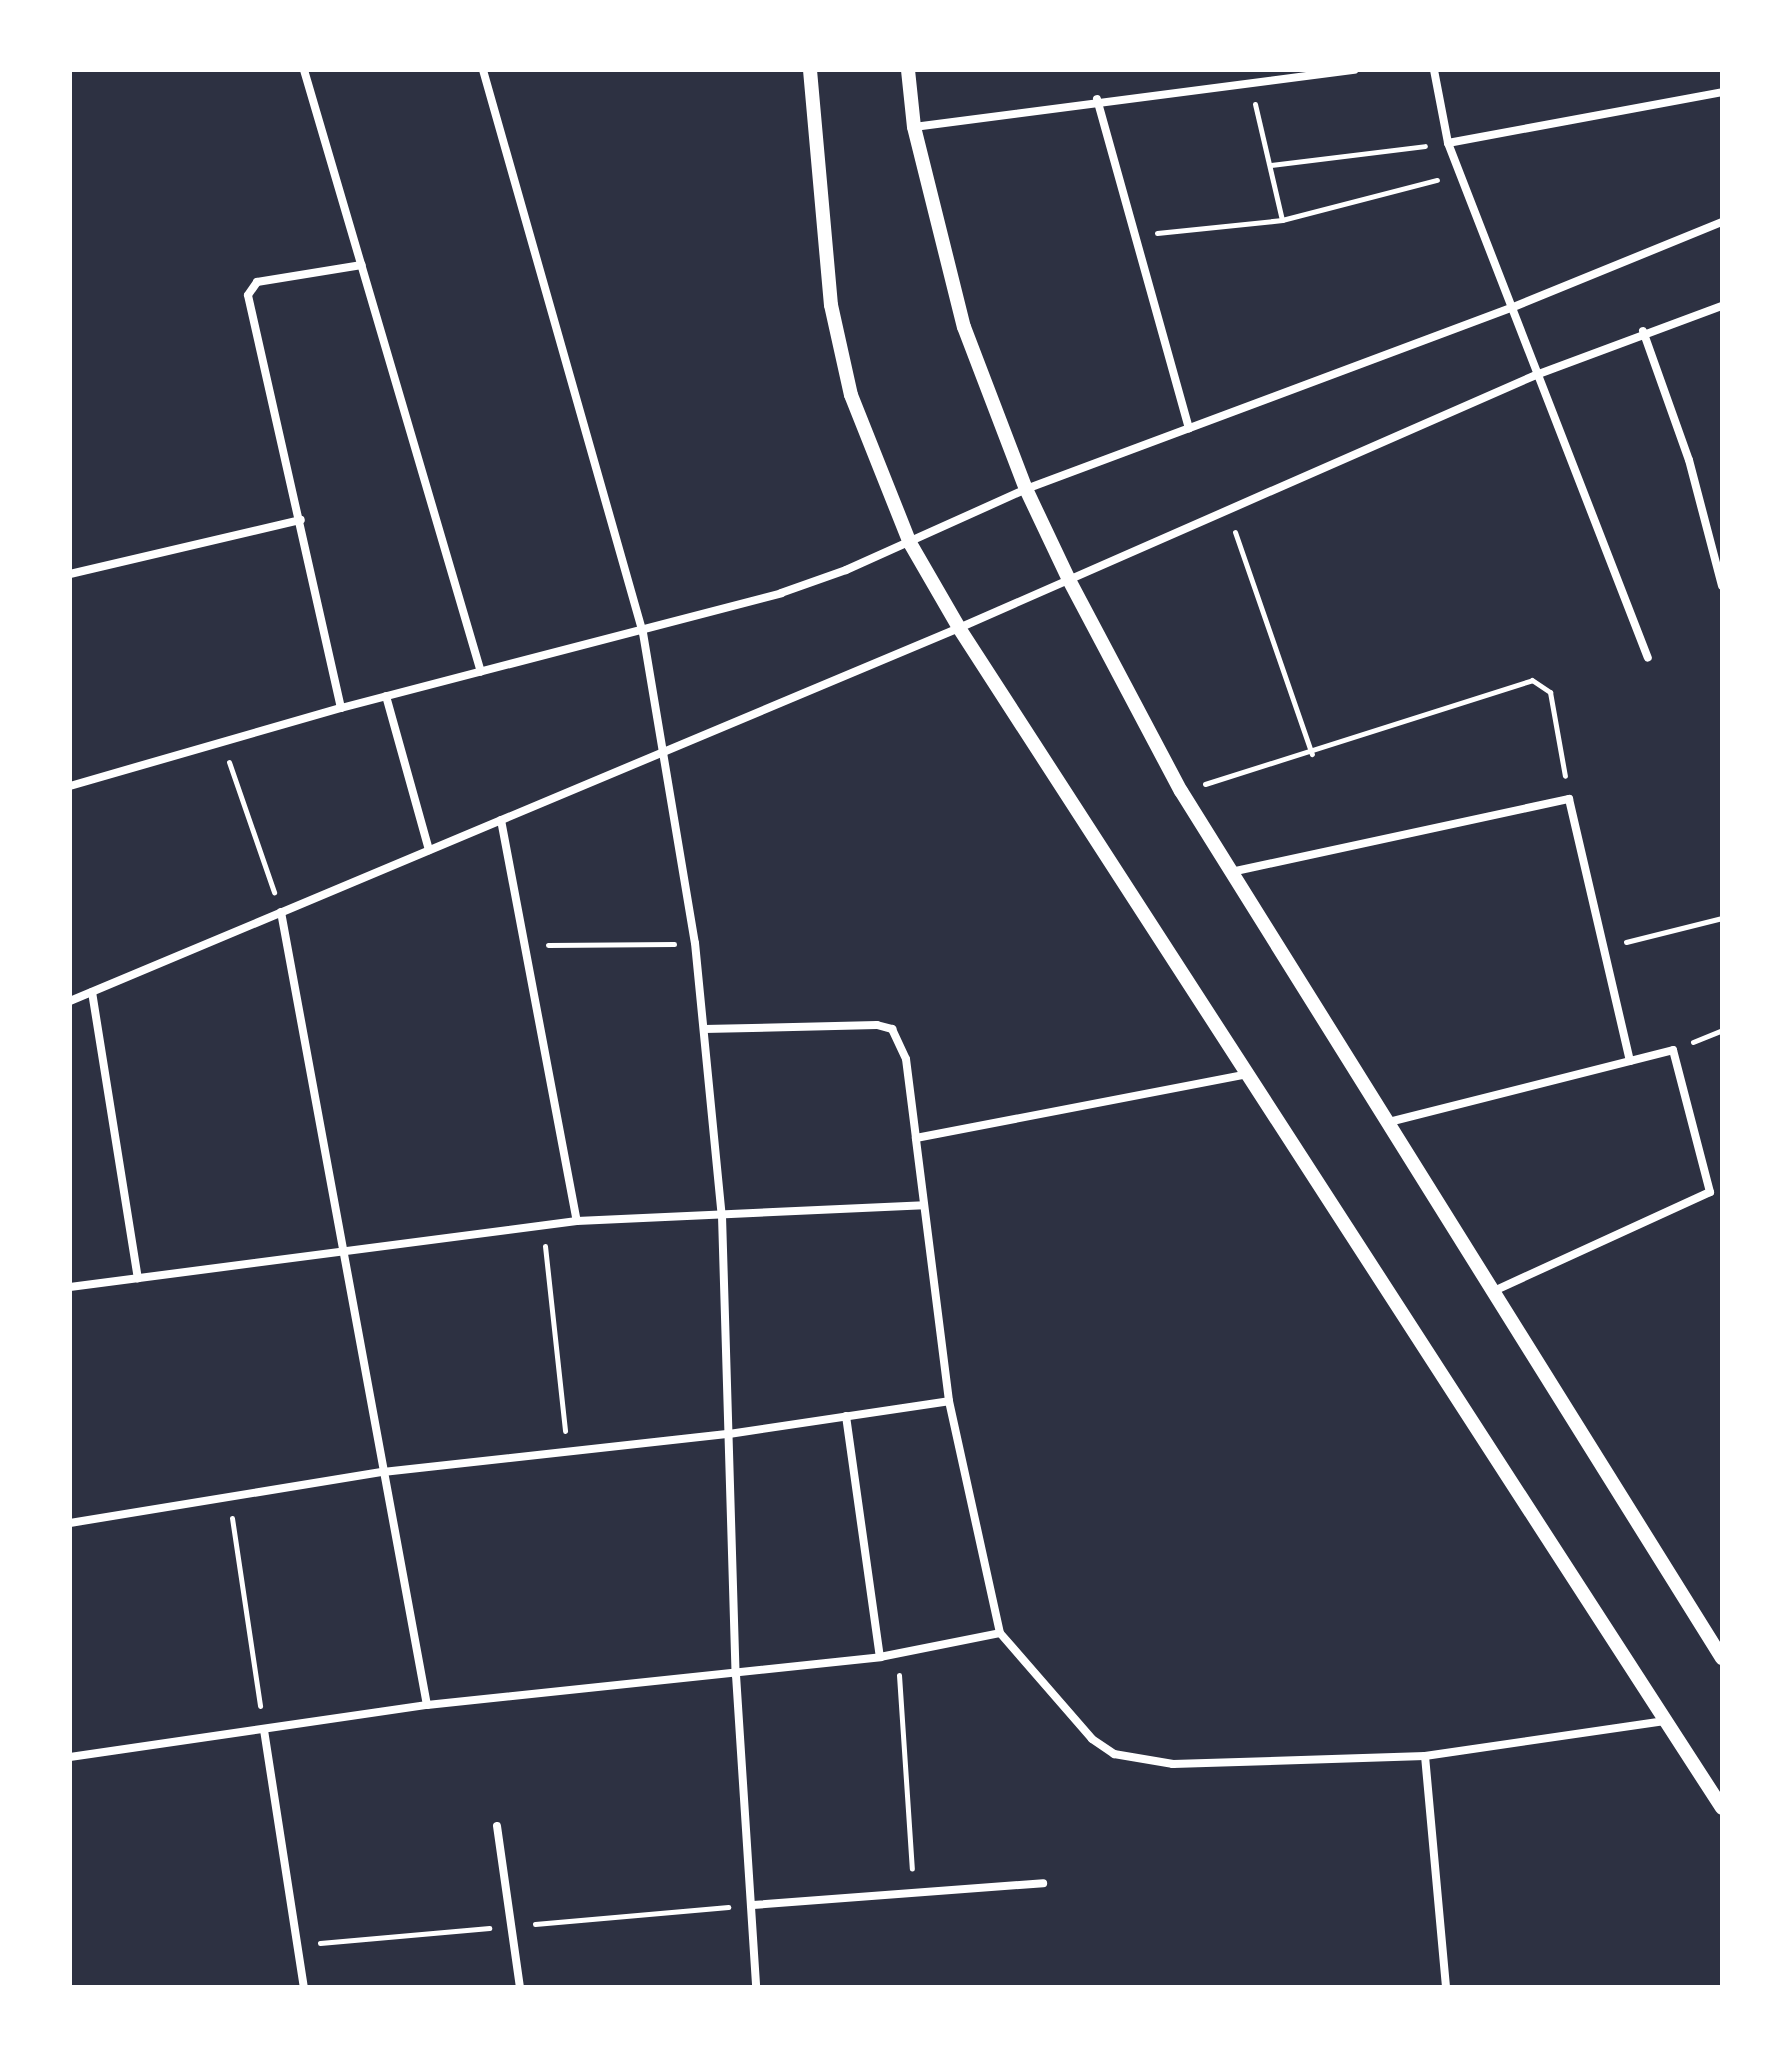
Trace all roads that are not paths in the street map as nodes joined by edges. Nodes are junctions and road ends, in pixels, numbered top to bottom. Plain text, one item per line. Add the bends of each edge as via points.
1 (304, 70) edge
2 (483, 70) edge
3 (810, 70) edge
4 (908, 70) edge
5 (1354, 70) edge
6 (1434, 70) edge
7 (1722, 92) edge
8 (1097, 99) junction
9 (914, 127) junction
10 (1448, 143) junction
11 (1722, 222) edge
12 (362, 265) junction
13 (1722, 306) edge
14 (1511, 308) junction
15 (1643, 331) junction
16 (1536, 375) junction
17 (1189, 428) junction
18 (1026, 489) junction
19 (301, 520) junction
20 (910, 543) junction
21 (70, 574) edge
22 (1068, 578) junction
23 (1722, 586) edge
24 (959, 628) junction
25 (643, 633) junction
26 (1648, 658) dead end
27 (481, 672) junction
28 (386, 696) junction
29 (341, 708) junction
30 (665, 751) junction
31 (70, 786) edge
32 (501, 820) junction
33 (429, 850) junction
34 (1231, 872) junction
35 (281, 912) junction
36 (92, 992) junction
37 (70, 1001) edge
38 (704, 1029) junction
39 (1630, 1061) junction
40 (1250, 1073) junction
41 (1389, 1122) junction
42 (916, 1138) junction
43 (924, 1205) junction
44 (722, 1216) junction
45 (577, 1221) junction
46 (342, 1248) junction
47 (138, 1278) junction
48 (70, 1287) edge
49 (1494, 1291) junction
50 (949, 1401) junction
51 (846, 1416) junction
52 (729, 1434) junction
53 (383, 1472) junction
54 (70, 1523) edge
55 (1000, 1633) junction
56 (880, 1657) junction
57 (1722, 1658) edge
58 (736, 1675) junction
59 (427, 1705) junction
60 (1668, 1721) junction
61 (264, 1730) junction
62 (1425, 1756) junction
63 (70, 1757) edge
64 (1722, 1808) edge
65 (497, 1826) dead end
66 (1043, 1883) dead end
67 (753, 1905) junction
68 (304, 1987) edge
69 (520, 1987) edge
70 (756, 1987) edge
71 (1446, 1987) edge

1 - 12 street
2 - 25 street
3 - 20 street via 831,305 851,395
4 - 9 street
5 - 8 street
6 - 10 street
7 - 10 street
8 - 9 street
8 - 17 street
9 - 18 street via 964,327
10 - 14 street
11 - 14 street
12 - 19 street via 257,282 250,288
12 - 27 street
13 - 15 street
14 - 16 street
14 - 17 street
15 - 16 street
15 - 23 street via 1689,460
16 - 22 street
16 - 26 street
17 - 18 street
18 - 20 street
18 - 22 street
19 - 21 street
19 - 29 street
20 - 24 street
20 - 25 street via 781,593
22 - 24 street
22 - 34 street via 1181,791
24 - 30 street
24 - 40 street
25 - 27 street
25 - 30 street
27 - 28 street
28 - 29 street
28 - 33 street
29 - 31 street
30 - 32 street
30 - 38 street
32 - 33 street
32 - 45 street
33 - 35 street
34 - 39 street via 1569,799
34 - 41 street
35 - 36 street
35 - 46 street
36 - 37 street
36 - 47 street
38 - 42 street via 892,1029 906,1059
38 - 44 street
39 - 41 street
39 - 49 street via 1673,1050 1710,1192
40 - 42 street
40 - 60 street
41 - 49 street
42 - 43 street
43 - 44 street
43 - 50 street
44 - 45 street
44 - 52 street
45 - 46 street
46 - 47 street
46 - 53 street
47 - 48 street
49 - 57 street
50 - 51 street
50 - 55 street
51 - 52 street
51 - 56 street
52 - 53 street
52 - 58 street
53 - 54 street
53 - 59 street
55 - 56 street
55 - 62 street via 1092,1739 1114,1754 1173,1764
56 - 58 street
58 - 59 street
58 - 67 street
59 - 61 street
60 - 62 street
60 - 64 street
61 - 63 street
61 - 68 street
62 - 71 street
65 - 69 street
66 - 67 street
67 - 70 street

